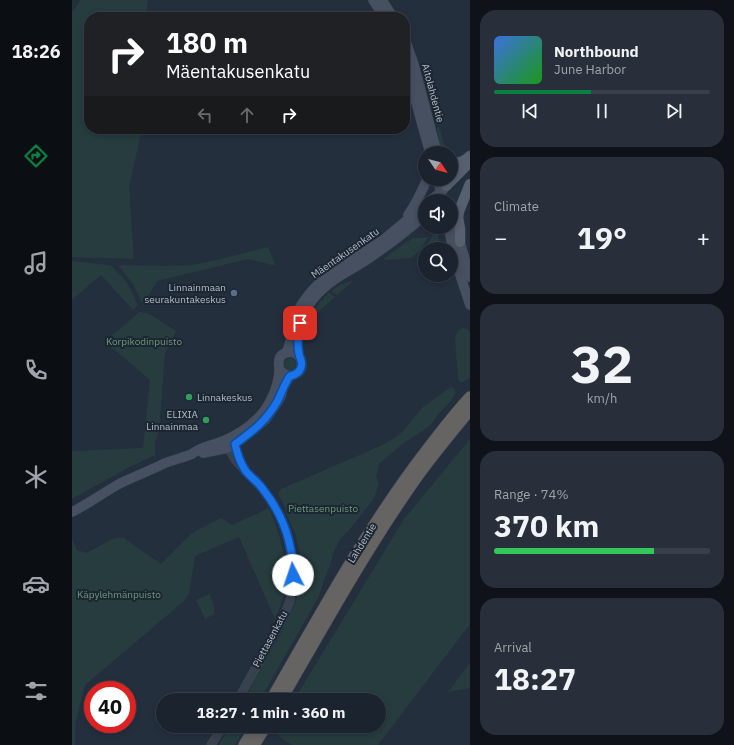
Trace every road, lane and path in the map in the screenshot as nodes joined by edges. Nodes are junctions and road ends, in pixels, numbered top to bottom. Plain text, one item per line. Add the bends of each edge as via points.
1 (373, 0) edge
2 (382, 0) edge
3 (381, 12) edge
4 (390, 12) edge
5 (410, 53) edge
6 (410, 81) edge
7 (425, 136) junction
8 (426, 146) edge
9 (432, 146) edge
10 (434, 146) edge
11 (470, 156) edge
12 (458, 162) edge
13 (470, 162) edge
14 (470, 171) edge
15 (470, 184) edge
16 (424, 186) edge
17 (444, 194) edge
18 (418, 213) edge
19 (418, 220) edge
20 (418, 227) edge
21 (391, 238) junction
22 (458, 242) edge
23 (458, 249) edge
24 (458, 255) edge
25 (470, 277) edge
26 (470, 305) edge
27 (286, 353) junction
28 (299, 356) junction
29 (280, 370) junction
30 (290, 376) junction
31 (470, 397) edge
32 (470, 410) edge
33 (229, 443) junction
34 (72, 512) edge
35 (242, 693) edge
36 (275, 693) edge
37 (285, 693) edge
38 (219, 733) edge
39 (252, 733) edge
40 (262, 733) edge
41 (211, 745) edge
42 (244, 745) edge
43 (254, 745) edge

1 - 3 main road
2 - 4 main road
5 - 10 main road, Aitolahdentie
6 - 7 main road, Aitolahdentie
7 - 8 main road
7 - 9 main road, Aitolahdentie
11 - 12 main road
13 - 17 main road
14 - 17 main road
15 - 22 main road via 459,211
16 - 21 main road via 413,209
18 - 21 main road, Mäentakusenkatu
19 - 21 main road, Mäentakusenkatu
20 - 21 main road
21 - 27 main road, Mäentakusenkatu via 334,271 308,295 296,314 290,346
21 - 28 main road, Mäentakusenkatu via 364,262 324,288 310,303 300,323
23 - 25 main road
24 - 26 main road via 461,278
27 - 28 main road via 293,352
27 - 29 main road via 278,361
28 - 30 main road via 301,367 297,373
29 - 30 main road
29 - 33 main road via 275,389 258,418
30 - 33 main road via 268,416 256,428
31 - 36 highway, Lahdentie via 407,476 379,517 334,589
32 - 37 highway, Lahdentie via 412,483 380,531
33 - 34 main road via 200,449 175,459 119,484
33 - 35 street, Piettasenkatu via 236,462 267,495 279,514 284,523 292,555 290,601
38 - 41 street
39 - 42 highway
40 - 43 highway

